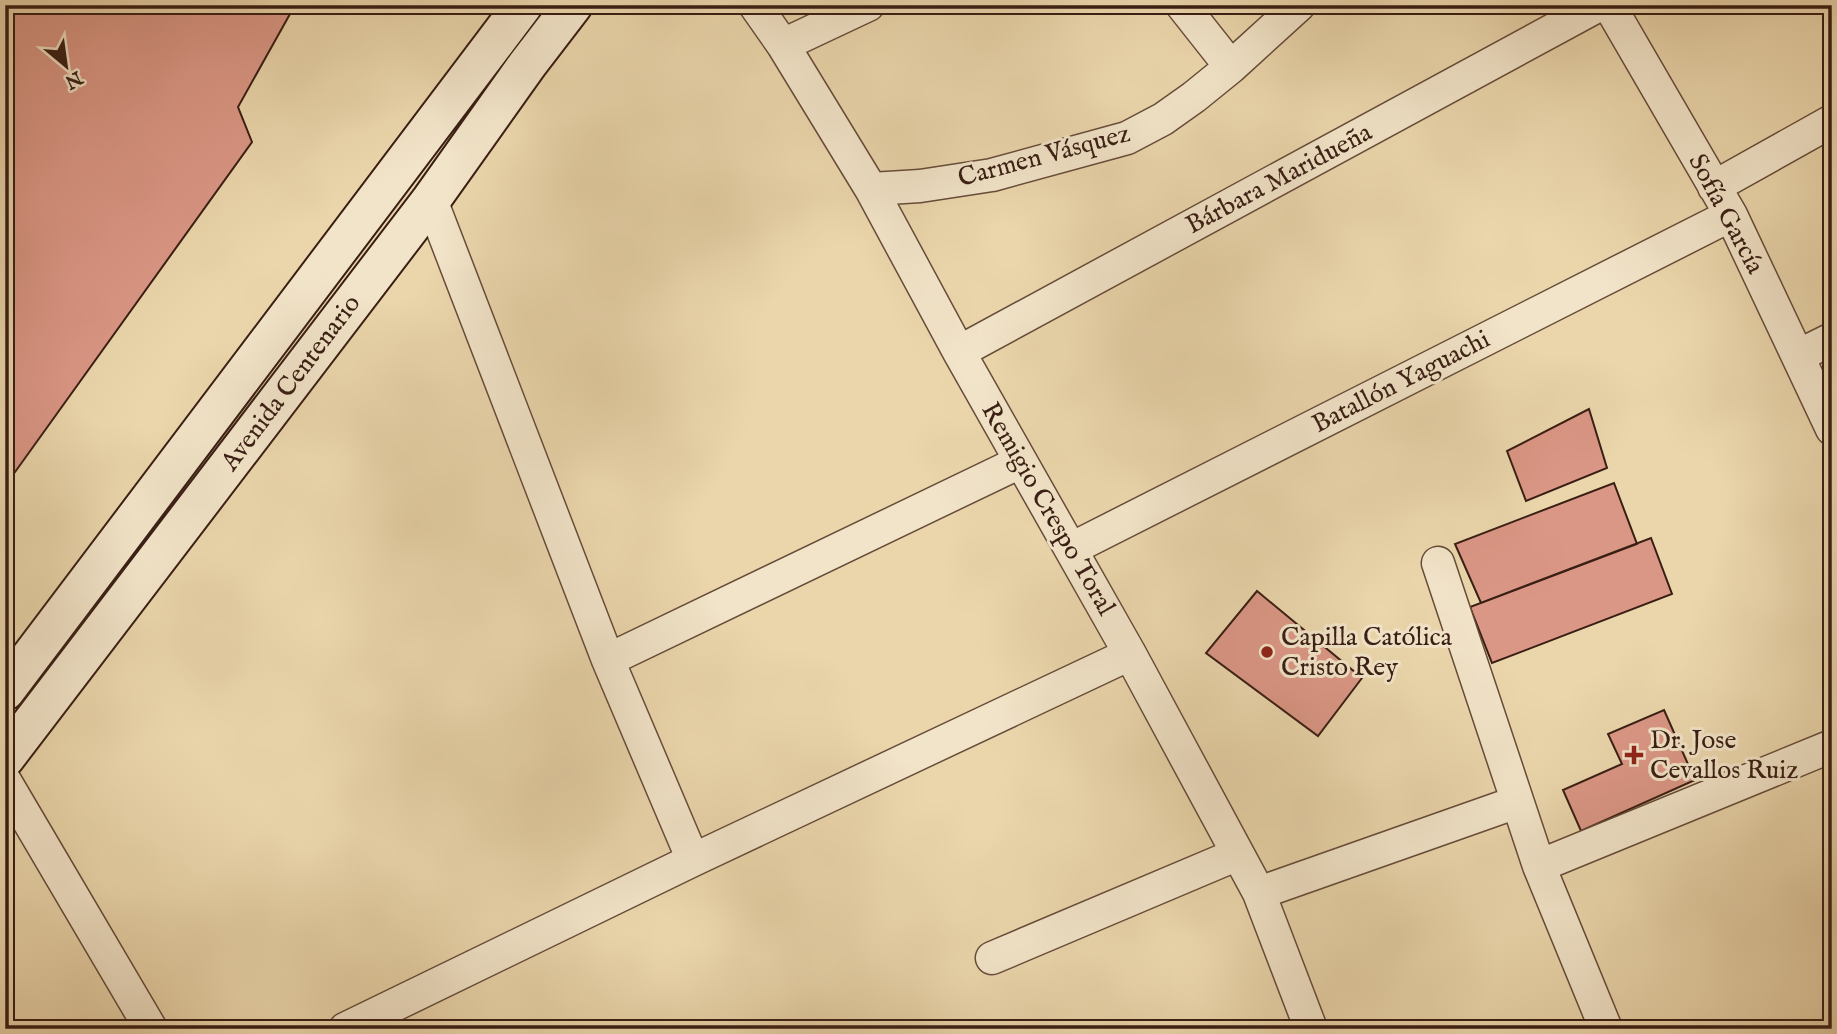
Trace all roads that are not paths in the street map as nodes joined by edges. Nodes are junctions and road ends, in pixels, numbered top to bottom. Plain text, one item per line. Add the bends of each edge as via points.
1 (523, 5) edge
2 (573, 5) edge
3 (755, 5) edge
4 (868, 5) edge
5 (1182, 5) edge
6 (1299, 5) edge
7 (1599, 5) edge
8 (1609, 5) edge
9 (783, 45) junction
10 (1231, 67) junction
11 (1832, 121) edge
12 (1714, 187) junction
13 (871, 189) junction
14 (431, 200) junction
15 (1731, 215) junction
16 (1832, 339) edge
17 (959, 352) junction
18 (1798, 356) junction
19 (1832, 429) edge
20 (1020, 462) junction
21 (1071, 549) junction
22 (1438, 563) dead end
23 (1130, 654) junction
24 (608, 660) junction
25 (5, 691) edge
26 (1832, 746) edge
27 (5, 758) edge
28 (5, 781) edge
29 (1517, 802) junction
30 (1238, 855) junction
31 (693, 860) junction
32 (1539, 866) junction
33 (1259, 893) junction
34 (992, 958) dead end
35 (354, 1027) edge
36 (151, 1029) edge
37 (1311, 1029) edge
38 (1606, 1029) edge

1 - 25 street, Avenida Centenario
2 - 14 street, Avenida Centenario
3 - 9 street, Remigio Crespo Toral
4 - 9 street
5 - 10 street
6 - 10 street, Carmen Vásquez
7 - 17 street, Bárbara Maridueña
8 - 12 street, Sofía García
9 - 13 street, Remigio Crespo Toral
10 - 13 street, Carmen Vásquez via 1163,119 1127,138 992,175
11 - 12 street
12 - 15 street, Sofía García
13 - 17 street, Remigio Crespo Toral
14 - 24 street
14 - 27 street, Avenida Centenario
15 - 18 street, Sofía García
15 - 21 street, Batallón Yaguachi
16 - 18 street
17 - 20 street, Remigio Crespo Toral
18 - 19 street, Sofía García
20 - 21 street, Remigio Crespo Toral
20 - 24 street
21 - 23 street, Remigio Crespo Toral
22 - 29 street
23 - 30 street, Remigio Crespo Toral
23 - 31 street
24 - 31 street
26 - 32 street
28 - 36 street
29 - 32 street
29 - 33 street
30 - 33 street, Remigio Crespo Toral
30 - 34 street
31 - 35 street
32 - 38 street
33 - 37 street, Remigio Crespo Toral

